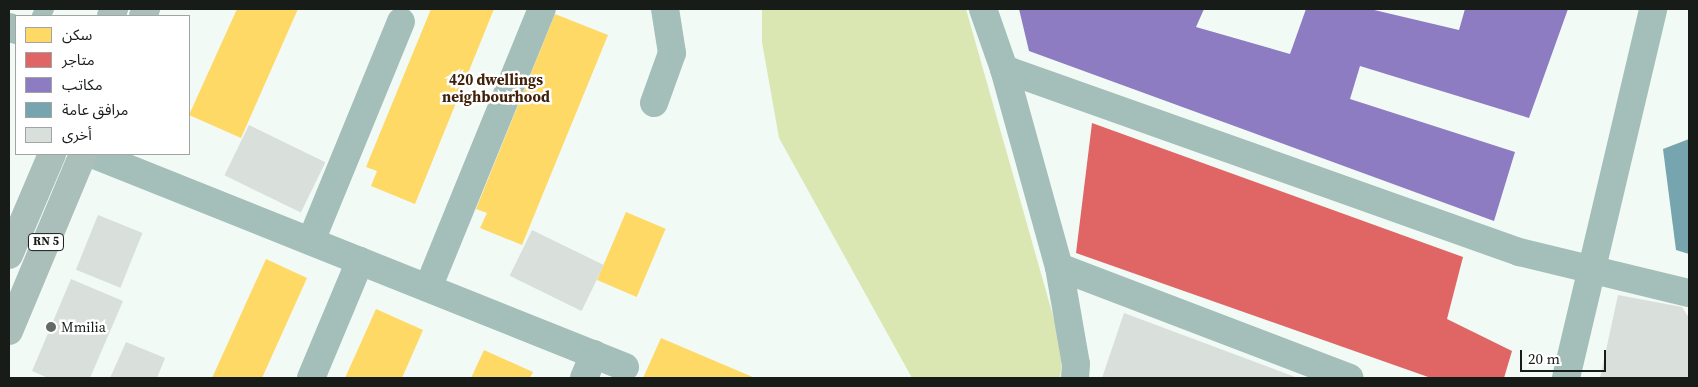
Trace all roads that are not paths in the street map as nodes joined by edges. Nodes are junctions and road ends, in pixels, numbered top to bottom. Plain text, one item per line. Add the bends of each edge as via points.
1 (542, 9) edge
2 (665, 9) edge
3 (983, 9) edge
4 (1653, 9) edge
5 (401, 22) dead end
6 (1004, 69) junction
7 (654, 103) dead end
8 (52, 155) edge
9 (83, 155) edge
10 (95, 155) edge
11 (311, 241) junction
12 (9, 255) edge
13 (360, 261) junction
14 (1059, 268) junction
15 (1591, 271) junction
16 (428, 288) junction
17 (1689, 294) edge
18 (9, 331) edge
19 (589, 366) edge
20 (625, 367) dead end
21 (311, 378) edge
22 (1075, 378) edge
23 (1350, 378) edge
24 (1566, 378) edge

1 - 16 street
2 - 7 street via 672,53
3 - 6 street
4 - 15 street
5 - 11 street
6 - 14 street
6 - 15 street via 1519,252
8 - 12 highway, RN 5
9 - 18 highway, RN 5
10 - 11 street
11 - 13 street
13 - 16 street
13 - 21 street
14 - 22 street via 1076,364
14 - 23 street
15 - 17 street
15 - 24 street
16 - 19 street
19 - 20 street

